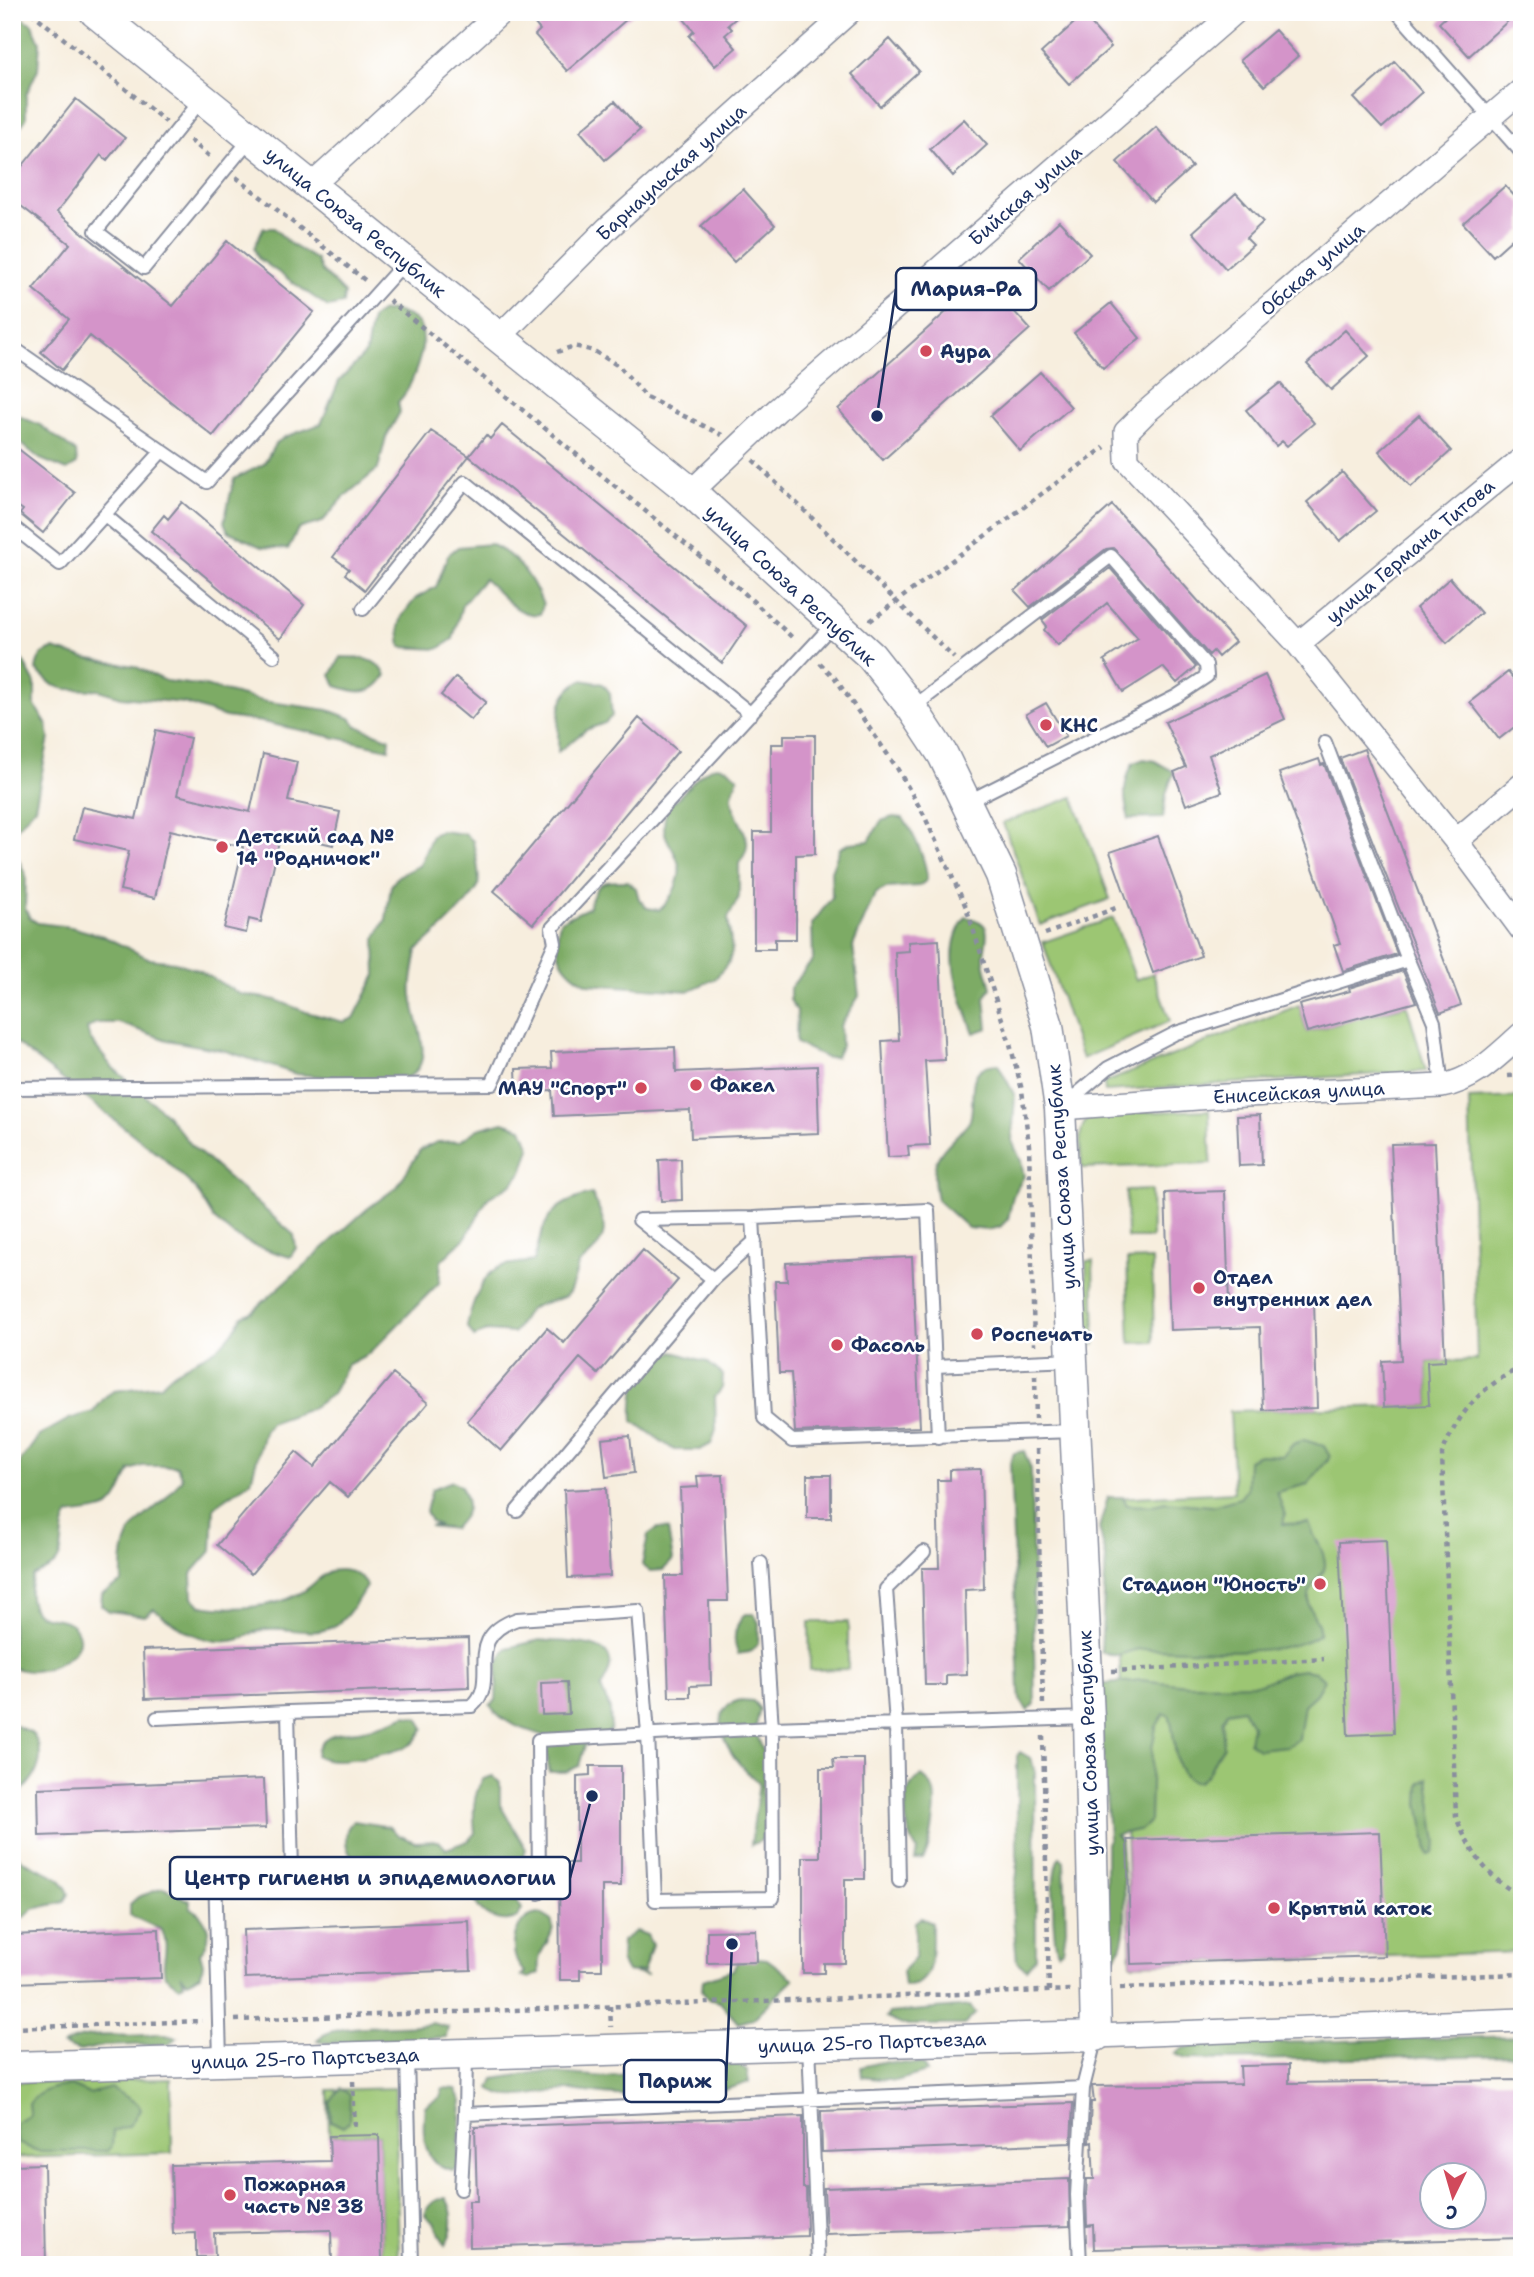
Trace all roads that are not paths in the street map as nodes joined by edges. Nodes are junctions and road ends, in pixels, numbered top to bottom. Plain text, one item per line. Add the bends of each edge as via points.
1 (501, 12) edge
2 (849, 12) edge
3 (1236, 12) edge
4 (1397, 12) edge
5 (104, 15) edge
6 (1522, 90) edge
7 (203, 99) junction
8 (1489, 116) junction
9 (251, 138) junction
10 (1522, 153) edge
11 (312, 185) junction
12 (406, 262) junction
13 (499, 337) junction
14 (12, 347) edge
15 (162, 451) junction
16 (1522, 459) edge
17 (691, 492) junction
18 (106, 516) junction
19 (12, 526) edge
20 (363, 609) dead end
21 (843, 629) junction
22 (1298, 644) junction
23 (274, 656) dead end
24 (912, 708) junction
25 (751, 714) junction
26 (1325, 742) dead end
27 (1522, 785) edge
28 (967, 802) junction
29 (1456, 841) junction
30 (1522, 930) edge
31 (1408, 960) junction
32 (1522, 1034) edge
33 (1442, 1086) junction
34 (12, 1088) edge
35 (1060, 1108) junction
36 (753, 1219) junction
37 (755, 1241) junction
38 (713, 1279) junction
39 (1073, 1360) junction
40 (935, 1366) junction
41 (1075, 1431) junction
42 (938, 1437) junction
43 (517, 1511) dead end
44 (923, 1552) dead end
45 (761, 1563) dead end
46 (288, 1712) junction
47 (157, 1718) dead end
48 (1089, 1718) junction
49 (896, 1724) junction
50 (772, 1728) junction
51 (648, 1734) junction
52 (898, 1881) dead end
53 (538, 1893) dead end
54 (1522, 2020) edge
55 (1096, 2036) junction
56 (809, 2044) junction
57 (466, 2054) junction
58 (407, 2056) junction
59 (220, 2061) junction
60 (12, 2067) edge
61 (1083, 2088) junction
62 (812, 2100) junction
63 (465, 2114) junction
64 (461, 2189) dead end
65 (412, 2265) edge
66 (818, 2265) edge
67 (1080, 2265) edge

1 - 11 street
2 - 13 street, Барнаульская улица via 608,228
3 - 17 street, Бийская улица
4 - 8 lane
5 - 7 street, улица Союза Республик
6 - 8 street, Обская улица
7 - 9 street, улица Союза Республик
7 - 9 lane via 96,231 144,268
8 - 10 lane
8 - 22 street, Обская улица via 1126,432 1127,460
9 - 11 street, улица Союза Республик
11 - 12 street, улица Союза Республик
12 - 13 street, улица Союза Республик
12 - 15 lane via 207,482
13 - 17 street, улица Союза Республик
14 - 15 lane
15 - 18 lane
16 - 22 street, улица Германа Титова
17 - 21 street, улица Союза Республик
18 - 19 lane via 60,564
18 - 23 lane
20 - 25 lane via 465,482
21 - 24 street, улица Союза Республик
21 - 25 lane via 808,652
22 - 29 street
24 - 28 street, улица Союза Республик
24 - 28 lane via 1111,556 1206,665 1207,676 1177,696
25 - 34 lane via 552,928 555,943 492,1084
26 - 31 lane
27 - 29 street
28 - 35 street, улица Союза Республик via 1001,875 1024,942 1048,1026
29 - 30 street
31 - 33 lane via 1434,1022
31 - 35 lane via 1176,1033 1108,1068
32 - 33 street, Енисейская улица via 1485,1067
33 - 35 street, Енисейская улица
35 - 39 street, улица Союза Республик
36 - 37 lane
36 - 38 lane via 639,1220
36 - 40 lane via 928,1210
37 - 38 lane
37 - 42 lane via 764,1418 792,1441
38 - 43 lane
39 - 40 lane
39 - 41 street, улица Союза Республик
40 - 42 lane
41 - 42 lane
41 - 48 street, улица Союза Республик
44 - 49 lane via 886,1589
45 - 50 lane
46 - 47 lane
46 - 51 lane via 472,1706 481,1693 487,1641 498,1625 517,1619 638,1611
46 - 59 lane via 292,1870 215,1870
48 - 49 lane
48 - 55 street, улица Союза Республик
49 - 50 lane
49 - 52 lane
50 - 51 lane
50 - 51 lane via 774,1898 655,1900
51 - 53 lane via 538,1740
54 - 55 street, улица 25-го Партсъезда
55 - 56 street, улица 25-го Партсъезда
55 - 61 lane
56 - 57 street, улица 25-го Партсъезда
56 - 62 lane
57 - 58 street, улица 25-го Партсъезда
57 - 63 lane
58 - 59 street, улица 25-го Партсъезда
58 - 65 lane
59 - 60 street, улица 25-го Партсъезда
61 - 62 lane
61 - 67 lane via 1077,2196
62 - 63 lane
62 - 66 lane
63 - 64 lane

